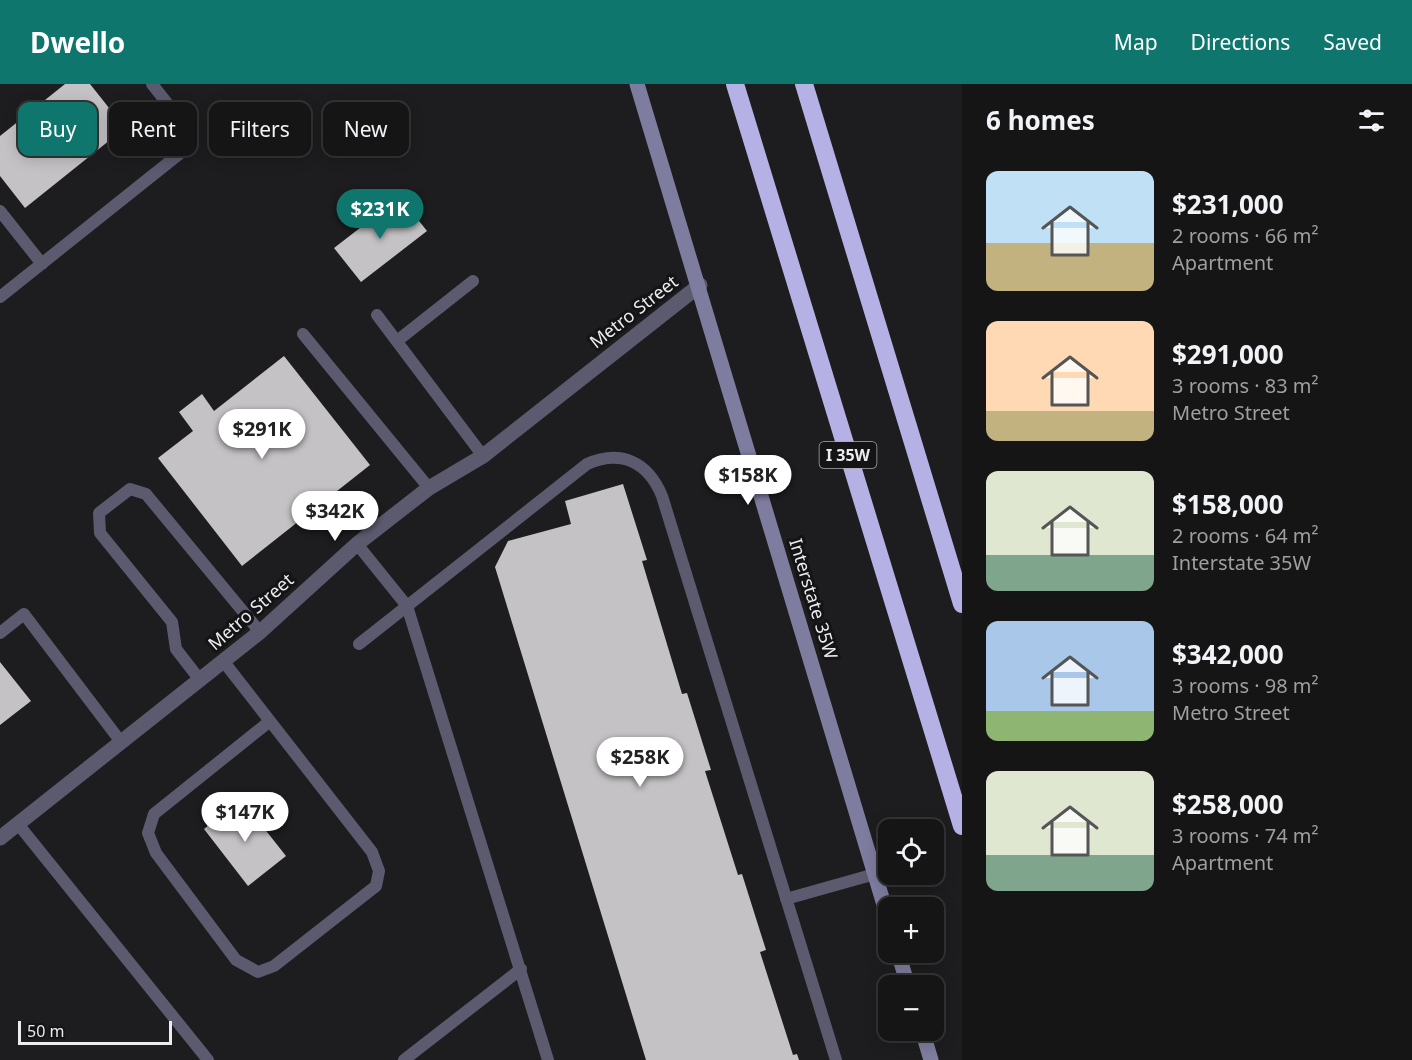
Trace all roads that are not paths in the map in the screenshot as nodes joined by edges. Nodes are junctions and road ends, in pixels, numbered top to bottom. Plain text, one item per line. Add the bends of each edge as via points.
1 (152, 84) edge
2 (637, 84) edge
3 (735, 84) edge
4 (804, 84) edge
5 (0, 211) edge
6 (42, 264) junction
7 (473, 281) dead end
8 (700, 285) junction
9 (0, 297) edge
10 (377, 315) dead end
11 (303, 334) dead end
12 (397, 341) junction
13 (483, 456) junction
14 (429, 488) junction
15 (357, 544) junction
16 (962, 604) edge
17 (407, 606) junction
18 (260, 632) junction
19 (0, 633) edge
20 (359, 644) dead end
21 (224, 662) junction
22 (200, 680) junction
23 (270, 721) junction
24 (121, 742) junction
25 (18, 824) junction
26 (962, 826) edge
27 (0, 838) edge
28 (875, 874) junction
29 (882, 897) edge
30 (786, 899) junction
31 (521, 969) junction
32 (925, 1041) edge
33 (208, 1060) edge
34 (404, 1060) edge
35 (548, 1060) edge
36 (836, 1060) edge
37 (931, 1060) edge

1 - 6 lane via 185,126 183,151
2 - 8 street, Interstate 35W
3 - 26 highway, I 35W
4 - 16 highway
5 - 6 lane
6 - 9 lane
7 - 12 lane
8 - 13 street, Metro Street
8 - 28 street, Interstate 35W
10 - 12 lane
11 - 14 lane
12 - 13 lane
13 - 14 street, Metro Street
14 - 15 street, Metro Street
15 - 17 lane
15 - 18 street, Metro Street
17 - 20 lane
17 - 30 lane via 587,464 614,456 642,467 662,496
17 - 31 lane
18 - 21 street, Metro Street
18 - 22 lane via 146,494 130,489 99,513 100,533 172,622 176,649
19 - 24 lane via 24,614
21 - 22 street, Metro Street
21 - 23 lane
22 - 24 street, Metro Street
23 - 23 lane via 372,852 379,871 376,886 274,966 258,972 237,960 156,853 148,833 154,814
24 - 25 street, Metro Street
25 - 27 street, Metro Street
25 - 33 lane
28 - 29 street, Interstate 35W
28 - 30 lane
30 - 36 lane
31 - 34 lane
31 - 35 lane
32 - 37 street

